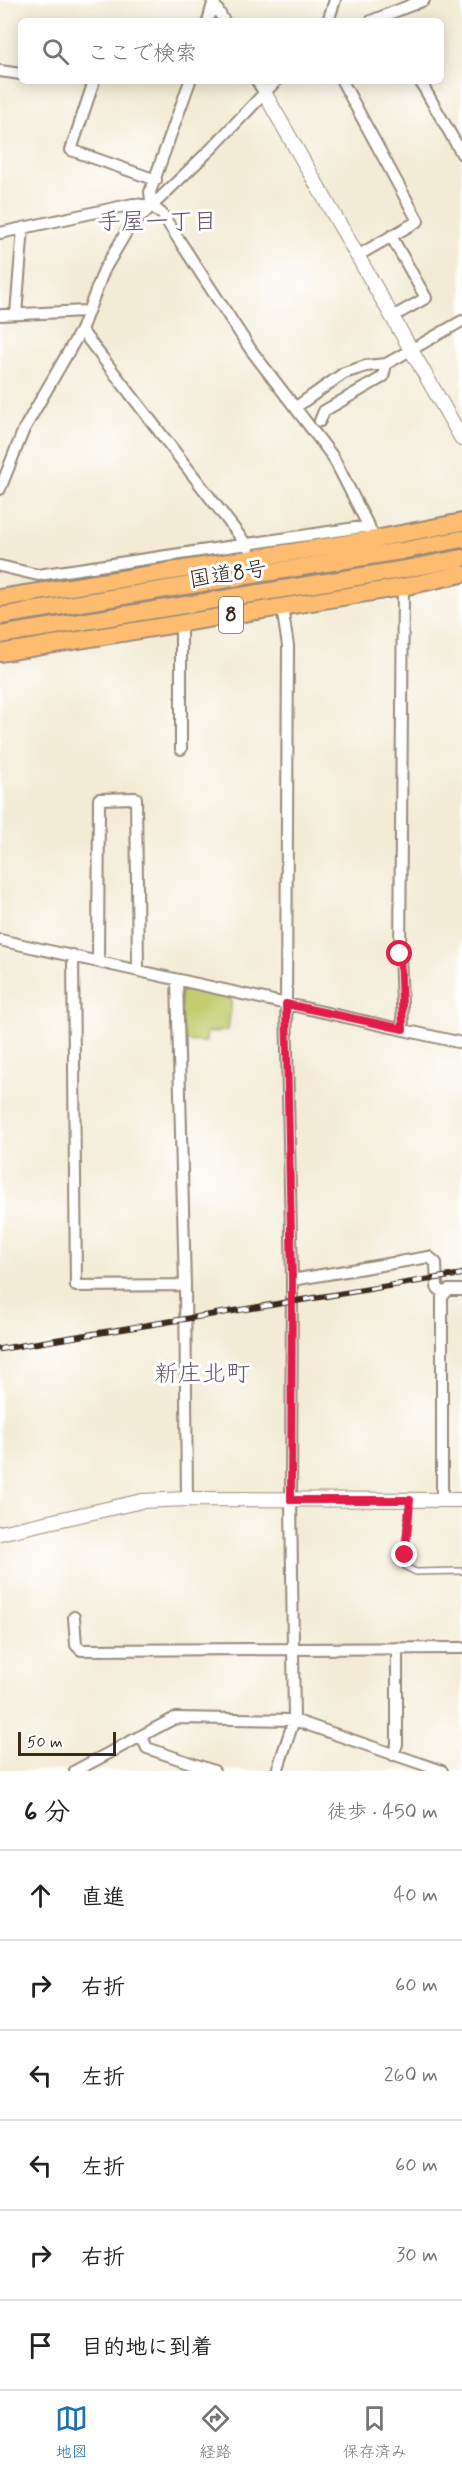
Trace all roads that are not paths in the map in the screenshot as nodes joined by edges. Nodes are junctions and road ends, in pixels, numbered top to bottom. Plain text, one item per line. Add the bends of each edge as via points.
1 (335, 0) edge
2 (424, 0) edge
3 (213, 1) edge
4 (209, 18) edge
5 (222, 18) edge
6 (329, 18) edge
7 (384, 18) edge
8 (0, 71) edge
9 (18, 74) edge
10 (93, 84) edge
11 (189, 84) edge
12 (259, 84) edge
13 (273, 84) edge
14 (344, 84) edge
15 (422, 84) edge
16 (265, 94) junction
17 (462, 154) edge
18 (156, 180) junction
19 (152, 206) junction
20 (23, 228) junction
21 (0, 233) edge
22 (391, 236) junction
23 (357, 256) junction
24 (86, 311) junction
25 (16, 314) junction
26 (0, 315) edge
27 (392, 318) junction
28 (462, 321) edge
29 (81, 330) junction
30 (411, 350) junction
31 (386, 364) junction
32 (296, 407) junction
33 (320, 421) dead end
34 (462, 439) edge
35 (0, 489) edge
36 (462, 522) edge
37 (372, 532) junction
38 (462, 539) edge
39 (250, 551) junction
40 (462, 558) edge
41 (0, 566) edge
42 (462, 574) edge
43 (403, 587) junction
44 (0, 598) edge
45 (282, 607) junction
46 (0, 616) edge
47 (181, 623) junction
48 (0, 635) edge
49 (0, 653) edge
50 (181, 749) dead end
51 (0, 940) edge
52 (73, 956) junction
53 (98, 961) junction
54 (138, 969) junction
55 (177, 980) junction
56 (286, 1004) junction
57 (403, 1029) junction
58 (462, 1043) edge
59 (292, 1280) junction
60 (185, 1285) junction
61 (462, 1290) edge
62 (444, 1294) junction
63 (187, 1498) junction
64 (291, 1500) junction
65 (410, 1500) junction
66 (442, 1500) junction
67 (462, 1500) edge
68 (0, 1533) edge
69 (462, 1571) edge
70 (74, 1617) dead end
71 (293, 1648) junction
72 (397, 1648) junction
73 (462, 1648) edge
74 (294, 1720) junction
75 (142, 1737) junction
76 (393, 1755) junction
77 (75, 1771) edge
78 (214, 1771) edge
79 (277, 1771) edge
80 (442, 1771) edge

1 - 6 street
2 - 7 street
3 - 4 street
3 - 5 street
8 - 9 street
10 - 18 street via 71,150
11 - 18 street
12 - 16 street
13 - 16 street
14 - 22 street via 418,221
15 - 17 street
16 - 19 street
16 - 23 street
18 - 19 street via 150,192
19 - 20 street via 133,204
19 - 24 street via 128,229
19 - 32 street via 162,214 251,350
20 - 21 street
20 - 25 street
22 - 23 street
22 - 27 street via 426,298
23 - 27 street
24 - 25 street
24 - 29 street
25 - 26 street
27 - 30 street
28 - 30 street
29 - 35 street via 24,429
29 - 39 street
30 - 31 street
30 - 34 street
31 - 32 street via 344,373
31 - 33 street via 383,377 324,411
32 - 37 street via 333,457
36 - 37 highway, 8
37 - 39 highway, 8
38 - 46 highway, 国道8号 / 8
39 - 41 street via 38,575
39 - 44 highway, 8
40 - 48 highway, 国道8号 / 8
42 - 43 highway, 8
43 - 45 highway, 8
43 - 57 street
45 - 47 highway, 8
45 - 56 street via 288,646
47 - 49 highway, 8
47 - 50 street
51 - 52 street
52 - 53 street
52 - 60 street via 76,1286
53 - 54 street
53 - 54 street via 99,799 136,798
54 - 55 street
55 - 56 street
55 - 60 street
56 - 57 street
56 - 59 street
57 - 58 street
59 - 62 street via 429,1257 436,1263 437,1287
59 - 64 street
60 - 63 street
61 - 62 street via 448,1290
62 - 66 street
63 - 64 street
63 - 68 street via 142,1501
64 - 65 street
64 - 71 street
65 - 66 street
65 - 69 lane via 406,1567 416,1572
66 - 67 street
70 - 71 street via 76,1645 81,1650
71 - 72 street
71 - 74 street
72 - 73 street
72 - 76 street via 397,1744
74 - 75 street via 176,1718
74 - 76 street
74 - 79 street
75 - 77 street
75 - 78 street via 147,1748
76 - 80 street

